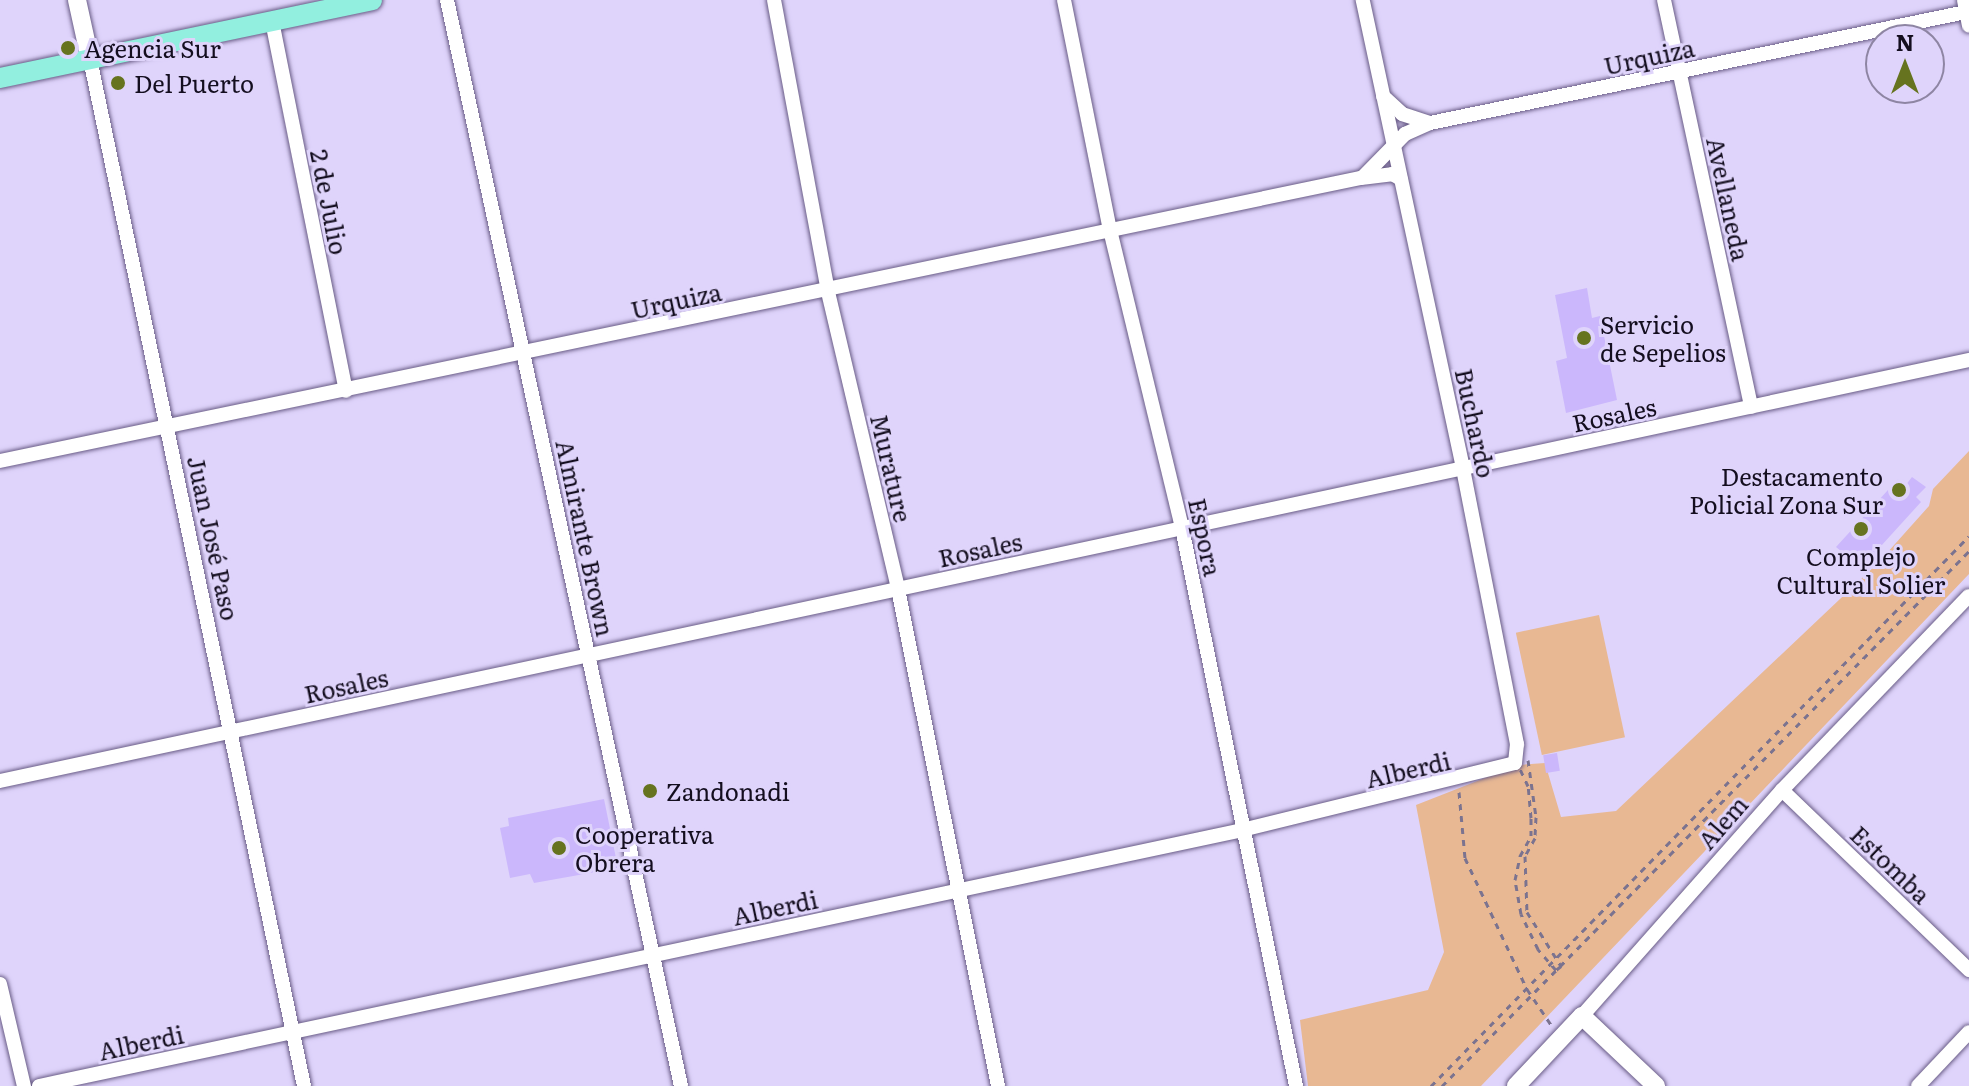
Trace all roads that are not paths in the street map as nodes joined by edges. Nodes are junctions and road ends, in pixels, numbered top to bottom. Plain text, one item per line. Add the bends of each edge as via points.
1 (77, 0) edge
2 (372, 0) edge
3 (447, 0) edge
4 (774, 0) edge
5 (1064, 0) edge
6 (1363, 0) edge
7 (1664, 0) edge
8 (1966, 13) edge
9 (272, 21) junction
10 (90, 59) junction
11 (1679, 72) junction
12 (0, 78) edge
13 (1383, 95) junction
14 (1430, 123) junction
15 (1394, 145) junction
16 (1361, 178) junction
17 (1401, 179) junction
18 (1110, 230) junction
19 (828, 292) junction
20 (523, 355) junction
21 (1969, 360) edge
22 (346, 391) junction
23 (1751, 407) junction
24 (164, 426) junction
25 (0, 461) edge
26 (1463, 468) junction
27 (1182, 528) junction
28 (898, 589) junction
29 (1969, 596) edge
30 (588, 655) junction
31 (231, 732) junction
32 (1516, 760) joint
33 (0, 781) edge
34 (1782, 790) junction
35 (1242, 830) junction
36 (962, 889) junction
37 (655, 955) junction
38 (1969, 970) edge
39 (0, 984) edge
40 (1582, 1016) junction
41 (294, 1032) junction
42 (1969, 1032) edge
43 (24, 1086) edge
44 (39, 1086) edge
45 (304, 1086) edge
46 (681, 1086) edge
47 (998, 1086) edge
48 (1296, 1086) edge
49 (1516, 1086) edge
50 (1656, 1086) edge
51 (1918, 1086) edge

1 - 10 main road, Juan José Paso
2 - 9 main road
3 - 20 street, Almirante Brown
4 - 19 street, Murature
5 - 18 street, Espora
6 - 13 street, Buchardo
7 - 11 street, Avellaneda
8 - 11 street, Urquiza
9 - 10 main road
9 - 22 street, 2 de Julio
10 - 12 main road
10 - 24 street, Juan José Paso
11 - 14 street, Urquiza
11 - 23 street, Avellaneda
13 - 14 street via 1402,114
13 - 15 street, Buchardo
14 - 15 street, Urquiza
15 - 16 street, Urquiza
15 - 17 street, Buchardo
16 - 17 street, Urquiza
16 - 18 street, Urquiza
17 - 26 street, Buchardo
18 - 19 street, Urquiza
18 - 27 street, Espora
19 - 20 street, Urquiza
19 - 28 street, Murature
20 - 22 street, Urquiza
20 - 30 street, Almirante Brown
21 - 23 street, Rosales
22 - 24 street, Urquiza
23 - 26 street, Rosales
24 - 25 street, Urquiza
24 - 31 street, Juan José Paso
26 - 27 street, Rosales
26 - 32 street, Buchardo
27 - 28 street, Rosales
27 - 35 street, Espora
28 - 30 street, Rosales
28 - 36 street, Murature
29 - 34 street, Alem
30 - 31 street, Rosales
30 - 37 street, Almirante Brown
31 - 33 street, Rosales
31 - 41 street, Juan José Paso
32 - 35 street, Alberdi via 1498,771
34 - 38 street, Estomba
34 - 40 street, Alem
35 - 36 street, Alberdi
35 - 48 street, Espora
36 - 37 street, Alberdi
36 - 47 street, Murature
37 - 41 street, Alberdi
37 - 46 street, Almirante Brown
39 - 43 street
40 - 49 main road, Alem
40 - 50 main road
41 - 44 street, Alberdi
41 - 45 street, Juan José Paso
42 - 51 street

